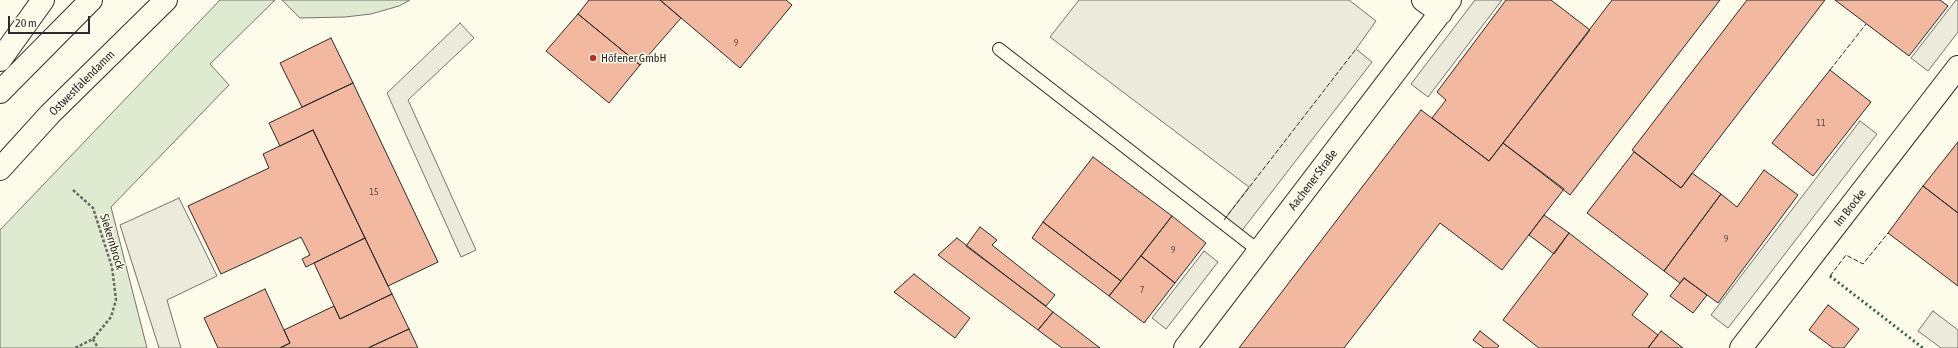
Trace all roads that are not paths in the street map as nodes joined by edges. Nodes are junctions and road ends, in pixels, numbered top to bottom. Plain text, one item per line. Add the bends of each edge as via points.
1 (43, 0) edge
2 (91, 0) edge
3 (166, 0) edge
4 (1423, 0) edge
5 (1446, 6) edge
6 (999, 49) dead end
7 (0, 60) edge
8 (1958, 67) edge
9 (0, 92) edge
10 (0, 169) edge
11 (1259, 250) junction
12 (1185, 348) edge
13 (1741, 348) edge

1 - 7 main road
2 - 9 main road
3 - 10 main road, Ostwestfalendamm via 50,114
4 - 5 main road
5 - 11 main road, Aachener Straße
6 - 11 lane
8 - 13 main road, Im Brocke
11 - 12 main road, Aachener Straße

